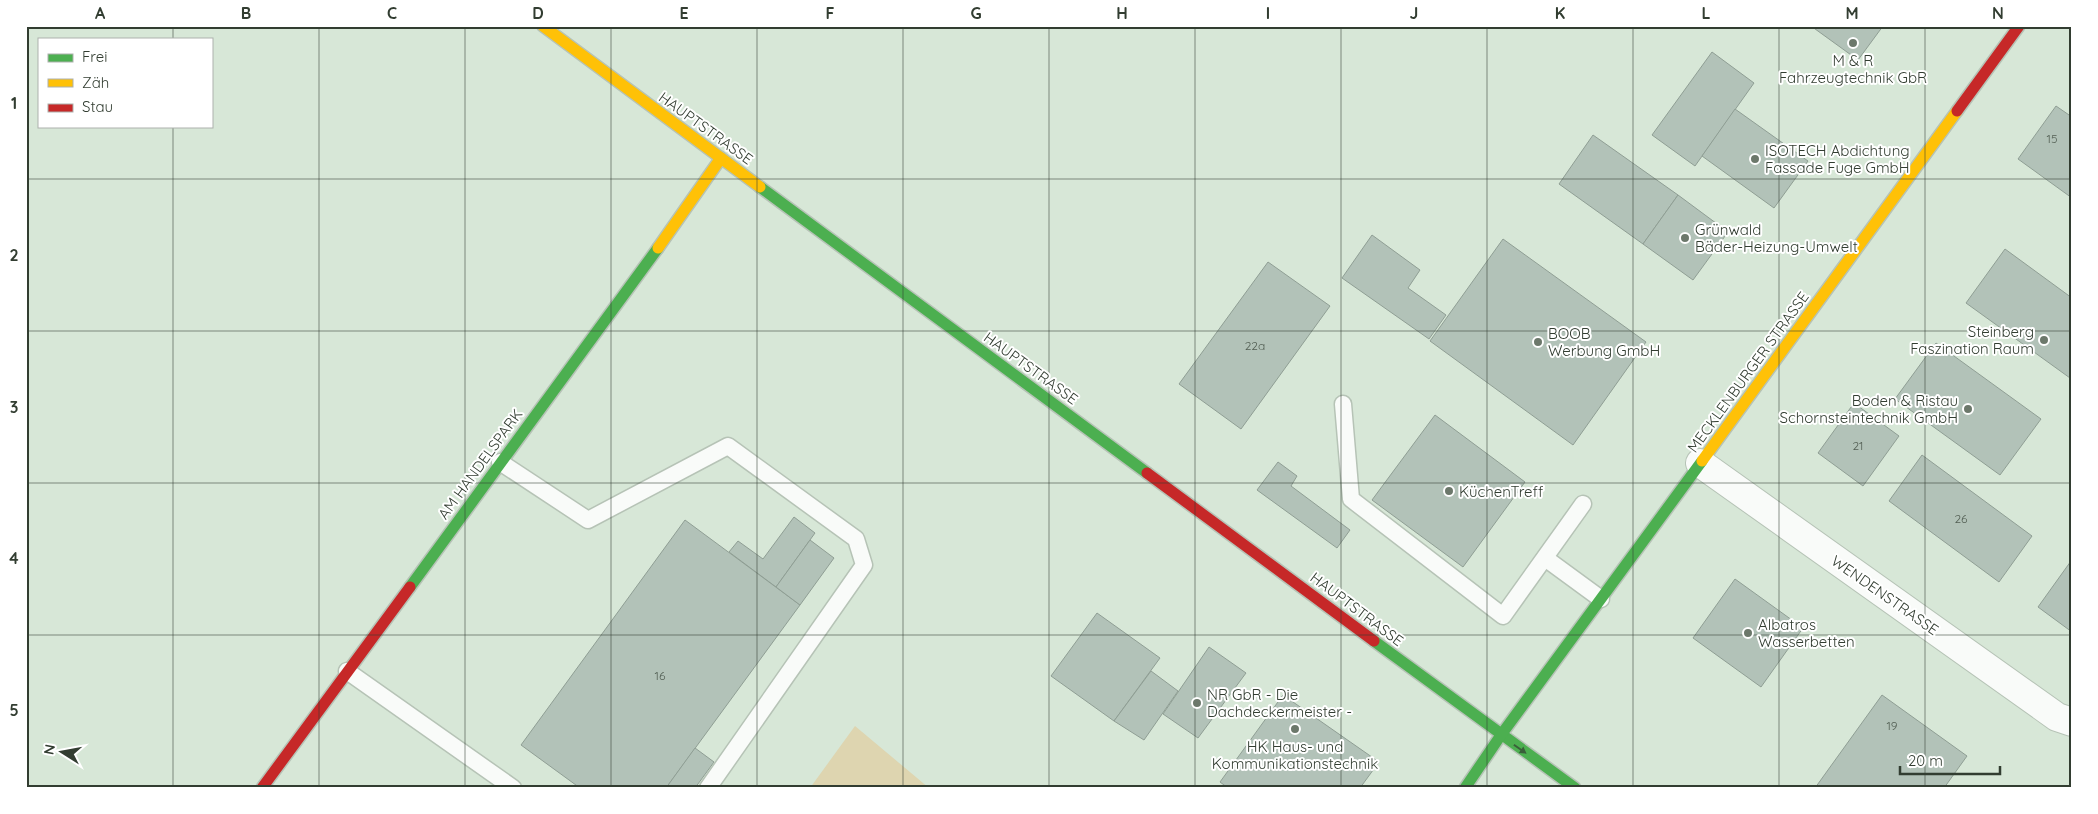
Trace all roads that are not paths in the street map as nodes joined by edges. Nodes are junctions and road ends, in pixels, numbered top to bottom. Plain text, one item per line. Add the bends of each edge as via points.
1 (543, 26) edge
2 (2019, 26) edge
3 (721, 158) junction
4 (1343, 404) dead end
5 (500, 462) junction
6 (1700, 463) junction
7 (1583, 504) dead end
8 (1544, 558) junction
9 (1601, 599) junction
10 (347, 671) junction
11 (2072, 722) edge
12 (1501, 735) junction
13 (262, 788) edge
14 (513, 788) edge
15 (708, 788) edge
16 (1465, 788) edge
17 (1575, 788) edge

1 - 3 street, HAUPTSTRASSE
2 - 6 street, MECKLENBURGER STRASSE
3 - 5 street, AM HANDELSPARK via 690,205
3 - 12 street, HAUPTSTRASSE
4 - 8 lane via 1351,499 1495,610 1503,616
5 - 10 street, AM HANDELSPARK
5 - 15 lane via 588,520 728,446 856,539 864,565
6 - 9 street, MECKLENBURGER STRASSE
6 - 11 street, WENDENSTRASSE via 2049,712
7 - 8 lane
8 - 9 lane
9 - 12 street, MECKLENBURGER STRASSE
10 - 13 street, AM HANDELSPARK
10 - 14 lane
12 - 16 street
12 -> 17 street, HAUPTSTRASSE

